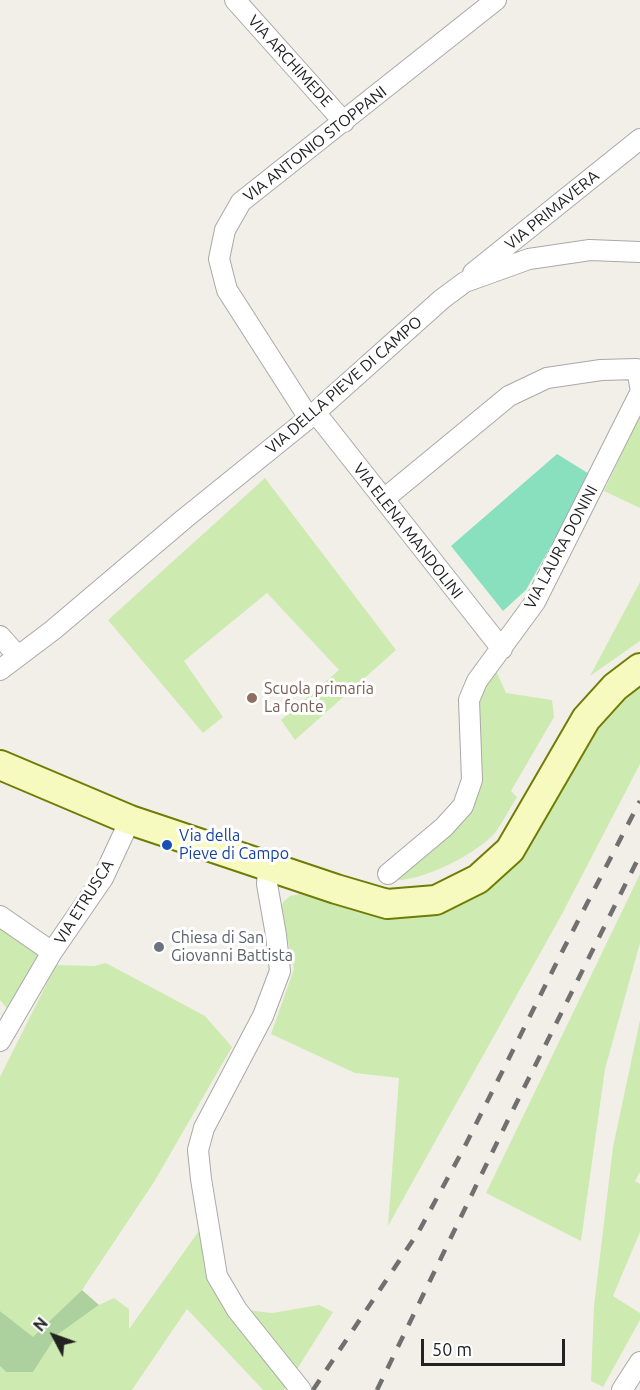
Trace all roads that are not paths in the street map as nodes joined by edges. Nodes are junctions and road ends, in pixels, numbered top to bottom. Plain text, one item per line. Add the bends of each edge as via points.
1 (235, 0) edge
2 (496, 0) edge
3 (344, 122) junction
4 (640, 139) edge
5 (640, 252) edge
6 (465, 282) junction
7 (640, 386) edge
8 (640, 393) edge
9 (312, 415) junction
10 (384, 499) junction
11 (0, 636) edge
12 (502, 649) junction
13 (17, 656) junction
14 (640, 668) edge
15 (0, 670) edge
16 (0, 765) edge
17 (130, 820) junction
18 (268, 867) junction
19 (388, 873) dead end
20 (0, 916) edge
21 (52, 951) junction
22 (0, 1041) edge
23 (637, 1367) edge
24 (301, 1390) edge
25 (622, 1390) edge

1 - 3 street, VIA ARCHIMEDE
2 - 3 street, VIA ANTONIO STOPPANI
3 - 9 street, VIA ANTONIO STOPPANI via 241,202 225,230 219,259 227,290
4 - 6 street, VIA PRIMAVERA
5 - 6 street, VIA DELLA PIEVE DI CAMPO via 590,250 529,259
6 - 9 street, VIA DELLA PIEVE DI CAMPO
7 - 10 street via 637,369 547,378 509,396
8 - 12 street, VIA LAURA DONINI via 535,602
9 - 10 street, VIA ELENA MANDOLINI
9 - 13 street, VIA DELLA PIEVE DI CAMPO
10 - 12 street, VIA ELENA MANDOLINI
11 - 13 street
12 - 19 street, VIA LAURA DONINI via 477,681 469,699 472,780 463,806 444,827
13 - 15 street, VIA DELLA PIEVE DI CAMPO
14 - 18 street via 615,687 586,719 510,850 478,879 436,900 387,904
16 - 17 street
17 - 18 street
17 - 21 street, VIA ETRUSCA via 103,878
18 - 24 street via 280,971 263,1016 204,1128 198,1150 217,1276 237,1310
20 - 21 street, VIA ETRUSCA
21 - 22 street, VIA ETRUSCA
23 - 25 street

